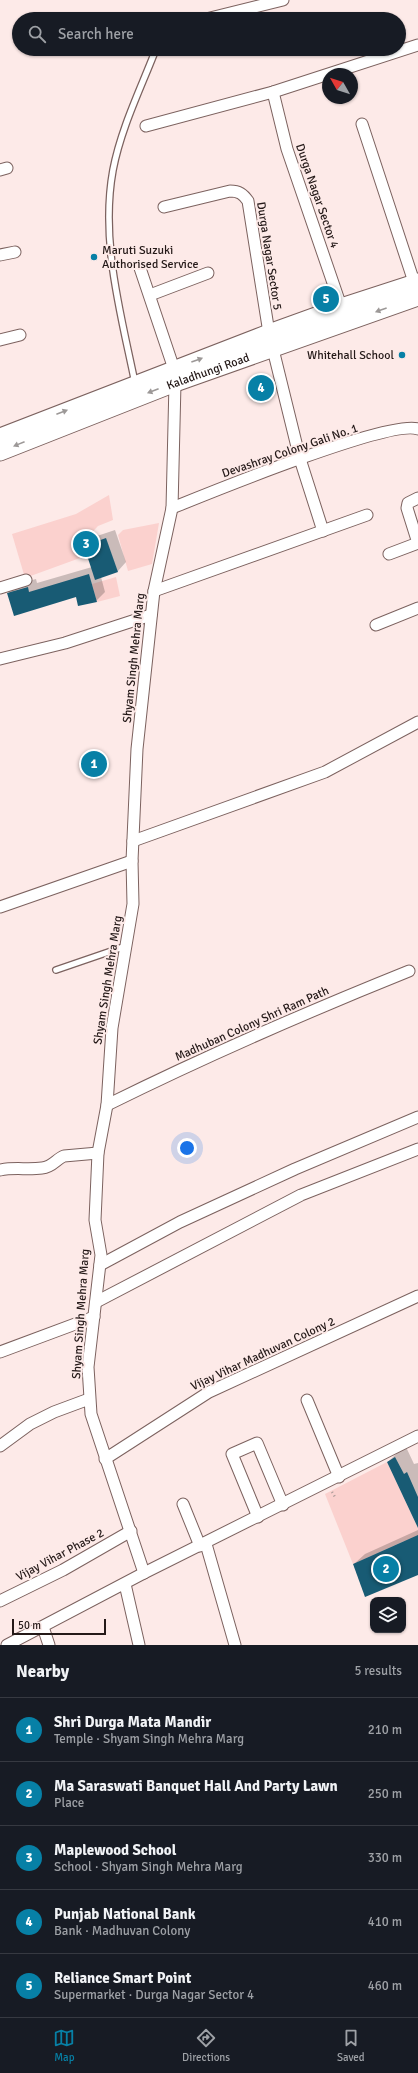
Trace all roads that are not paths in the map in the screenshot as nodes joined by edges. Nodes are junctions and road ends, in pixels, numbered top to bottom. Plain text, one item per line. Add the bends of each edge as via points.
1 (283, 0) edge
2 (234, 12) edge
3 (418, 45) edge
4 (406, 49) edge
5 (153, 56) edge
6 (384, 56) edge
7 (273, 92) junction
8 (362, 124) dead end
9 (146, 126) dead end
10 (164, 207) dead end
11 (15, 252) dead end
12 (0, 255) edge
13 (140, 268) dead end
14 (208, 273) dead end
15 (417, 290) edge
16 (150, 295) junction
17 (344, 315) junction
18 (20, 335) dead end
19 (0, 340) edge
20 (271, 340) junction
21 (174, 376) junction
22 (135, 384) junction
23 (418, 429) edge
24 (36, 430) junction
25 (0, 437) edge
26 (0, 452) edge
27 (300, 459) junction
28 (418, 498) edge
29 (172, 508) junction
30 (367, 515) dead end
31 (323, 531) junction
32 (418, 543) edge
33 (389, 554) dead end
34 (26, 580) dead end
35 (0, 588) edge
36 (154, 591) junction
37 (418, 608) edge
38 (151, 615) junction
39 (376, 625) dead end
40 (0, 659) edge
41 (418, 722) edge
42 (132, 841) junction
43 (132, 861) junction
44 (0, 907) edge
45 (127, 946) junction
46 (56, 970) dead end
47 (410, 971) dead end
48 (106, 1105) junction
49 (418, 1117) edge
50 (418, 1148) edge
51 (98, 1153) junction
52 (0, 1170) edge
53 (100, 1265) junction
54 (418, 1296) edge
55 (96, 1302) junction
56 (94, 1316) junction
57 (0, 1352) edge
58 (89, 1399) junction
59 (306, 1400) dead end
60 (418, 1436) edge
61 (0, 1446) edge
62 (105, 1458) junction
63 (339, 1477) junction
64 (183, 1504) dead end
65 (283, 1504) junction
66 (258, 1517) junction
67 (131, 1531) junction
68 (203, 1545) junction
69 (144, 1573) junction
70 (125, 1584) junction
71 (0, 1601) edge
72 (43, 1627) junction
73 (7, 1645) edge
74 (49, 1645) edge
75 (139, 1645) edge
76 (235, 1645) edge

1 - 2 street
3 - 4 street
5 - 22 lane via 120,141 109,198 108,231 112,265
6 - 7 street
7 - 9 street
7 - 17 street, Durga Nagar Sector 4 via 287,149
8 - 15 street
10 - 20 street, Durga Nagar Sector 5 via 230,192 237,191 244,195 248,202
11 - 12 street
13 - 16 street, Shyam Singh Mehra Marg
14 - 16 street
15 - 17 main road, Kaladhungi Road
16 - 21 street, Shyam Singh Mehra Marg
17 - 20 main road, Kaladhungi Road
18 - 19 street
20 - 21 main road, Kaladhungi Road
20 - 27 street
21 - 22 main road, Kaladhungi Road
21 -> 24 main road, Kaladhungi Road
21 - 29 street, Shyam Singh Mehra Marg
24 -> 22 main road, Kaladhungi Road
23 - 27 street, Devashray Colony Gali No. 1 via 411,427 375,435
24 - 25 main road, Kaladhungi Road
24 -> 26 main road, Kaladhungi Road
27 - 29 street, Devashray Colony Gali No. 1
27 - 31 street
28 - 32 street via 408,503 407,508
29 - 36 street, Shyam Singh Mehra Marg
30 - 31 street
31 - 36 street
32 - 33 street
34 - 35 street
36 - 38 street, Shyam Singh Mehra Marg
37 - 39 street
38 - 40 street via 65,643
38 - 42 street, Shyam Singh Mehra Marg via 137,749
41 - 42 street via 325,772
42 - 43 street, Shyam Singh Mehra Marg
43 - 44 street
43 - 45 street, Shyam Singh Mehra Marg via 132,904
45 - 46 lane
45 - 48 street, Shyam Singh Mehra Marg via 112,1028
47 - 48 street, Madhuban Colony Shri Ram Path via 294,1018
48 - 51 street, Shyam Singh Mehra Marg
49 - 53 street via 288,1172 180,1222
50 - 55 street via 300,1195
51 - 52 street via 64,1156 43,1168
51 - 53 street, Shyam Singh Mehra Marg via 95,1220 101,1255
53 - 55 street, Shyam Singh Mehra Marg
54 - 62 street, Vijay Vihar Madhuvan Colony 2 via 209,1392
55 - 56 street, Shyam Singh Mehra Marg
56 - 57 street
56 - 58 street, Shyam Singh Mehra Marg via 88,1367
58 - 61 street via 30,1424
58 - 62 street, Shyam Singh Mehra Marg
59 - 63 street
60 - 63 street
62 - 67 street, Shyam Singh Mehra Marg
63 - 65 street
64 - 68 street
65 - 66 street
65 - 66 street via 257,1443 232,1454
66 - 68 street
67 - 69 street, Shyam Singh Mehra Marg
67 - 71 street, Vijay Vihar Phase 2 via 63,1570
68 - 69 street
68 - 76 street
69 - 70 street
70 - 72 street
70 - 75 street
72 - 73 street
72 - 74 street

